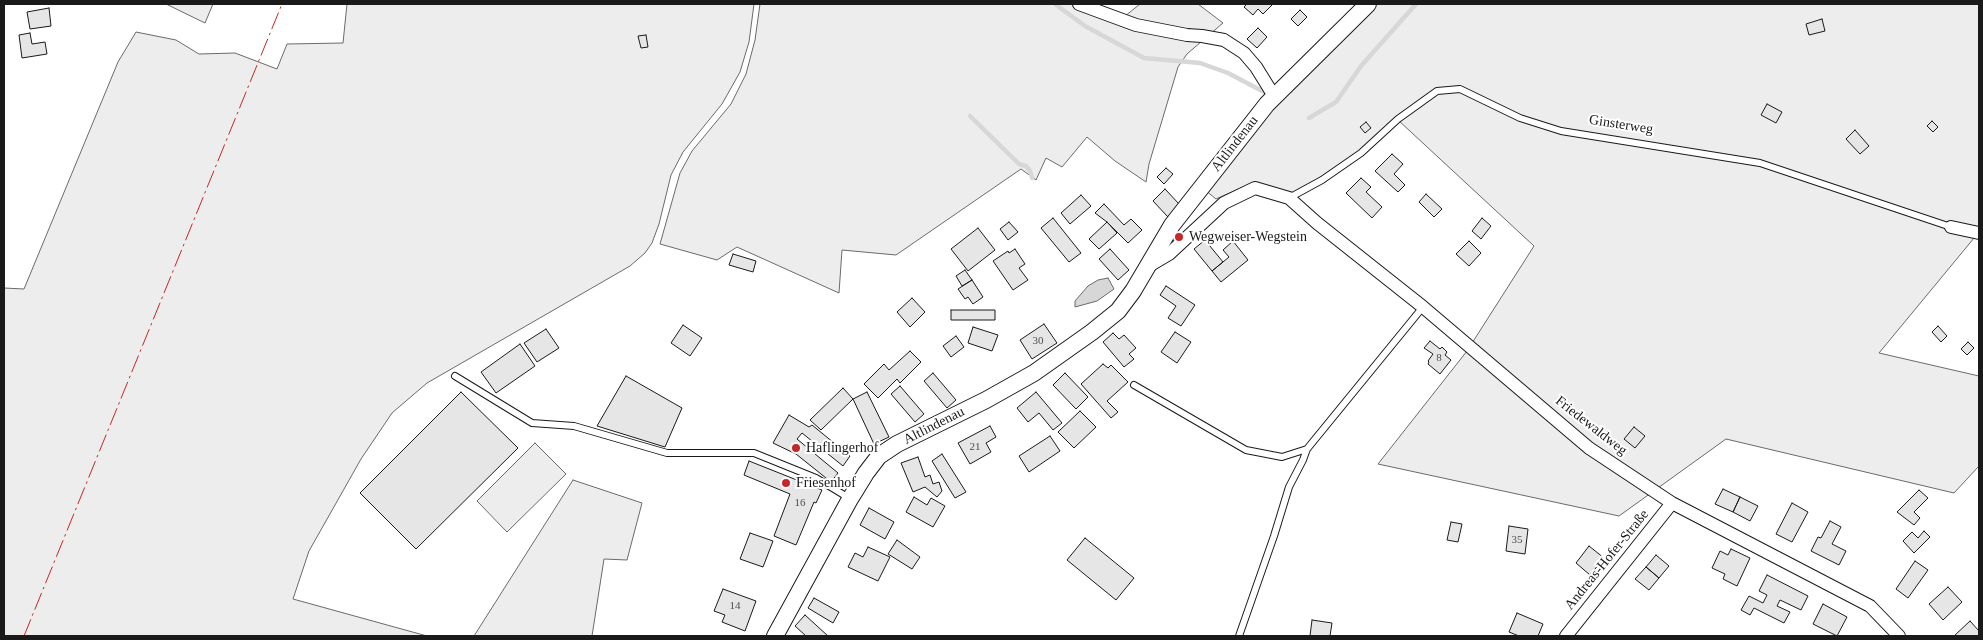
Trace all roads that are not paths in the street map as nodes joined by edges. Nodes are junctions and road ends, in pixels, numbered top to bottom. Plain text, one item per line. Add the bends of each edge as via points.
1 (1079, 4) edge
2 (1368, 4) edge
3 (1274, 96) junction
4 (1290, 198) junction
5 (1950, 227) joint
6 (1979, 233) edge
7 (1147, 267) junction
8 (1423, 307) junction
9 (455, 376) dead end
10 (1134, 385) dead end
11 (1307, 449) junction
12 (850, 499) junction
13 (1672, 503) junction
14 (775, 636) edge
15 (1239, 636) edge
16 (1566, 636) edge
17 (1900, 636) edge

1 - 3 street via 1136,25 1224,40 1244,53
2 - 3 street, Altlindenau
3 - 7 street, Altlindenau via 1172,225
4 - 5 lane, Ginsterweg via 1361,153 1398,119 1437,91 1460,88 1520,118 1561,131 1760,163
4 - 7 street, Altlindenau via 1255,188 1224,203 1169,254
4 - 8 street, Friedewaldweg
5 - 6 street, Ginsterweg
7 - 12 street, Altlindenau via 1118,311 1092,332 1034,373 879,456
8 - 11 lane
8 - 13 street, Friedewaldweg via 1589,448
9 - 12 lane via 532,423 574,426 667,453 754,453 816,478
10 - 11 lane via 1246,450 1282,456
11 - 15 lane via 1289,487
12 - 14 street, Altlindenau
13 - 16 street, Andreas-Hofer-Straße
13 - 17 street, Friedewaldweg via 1870,606

